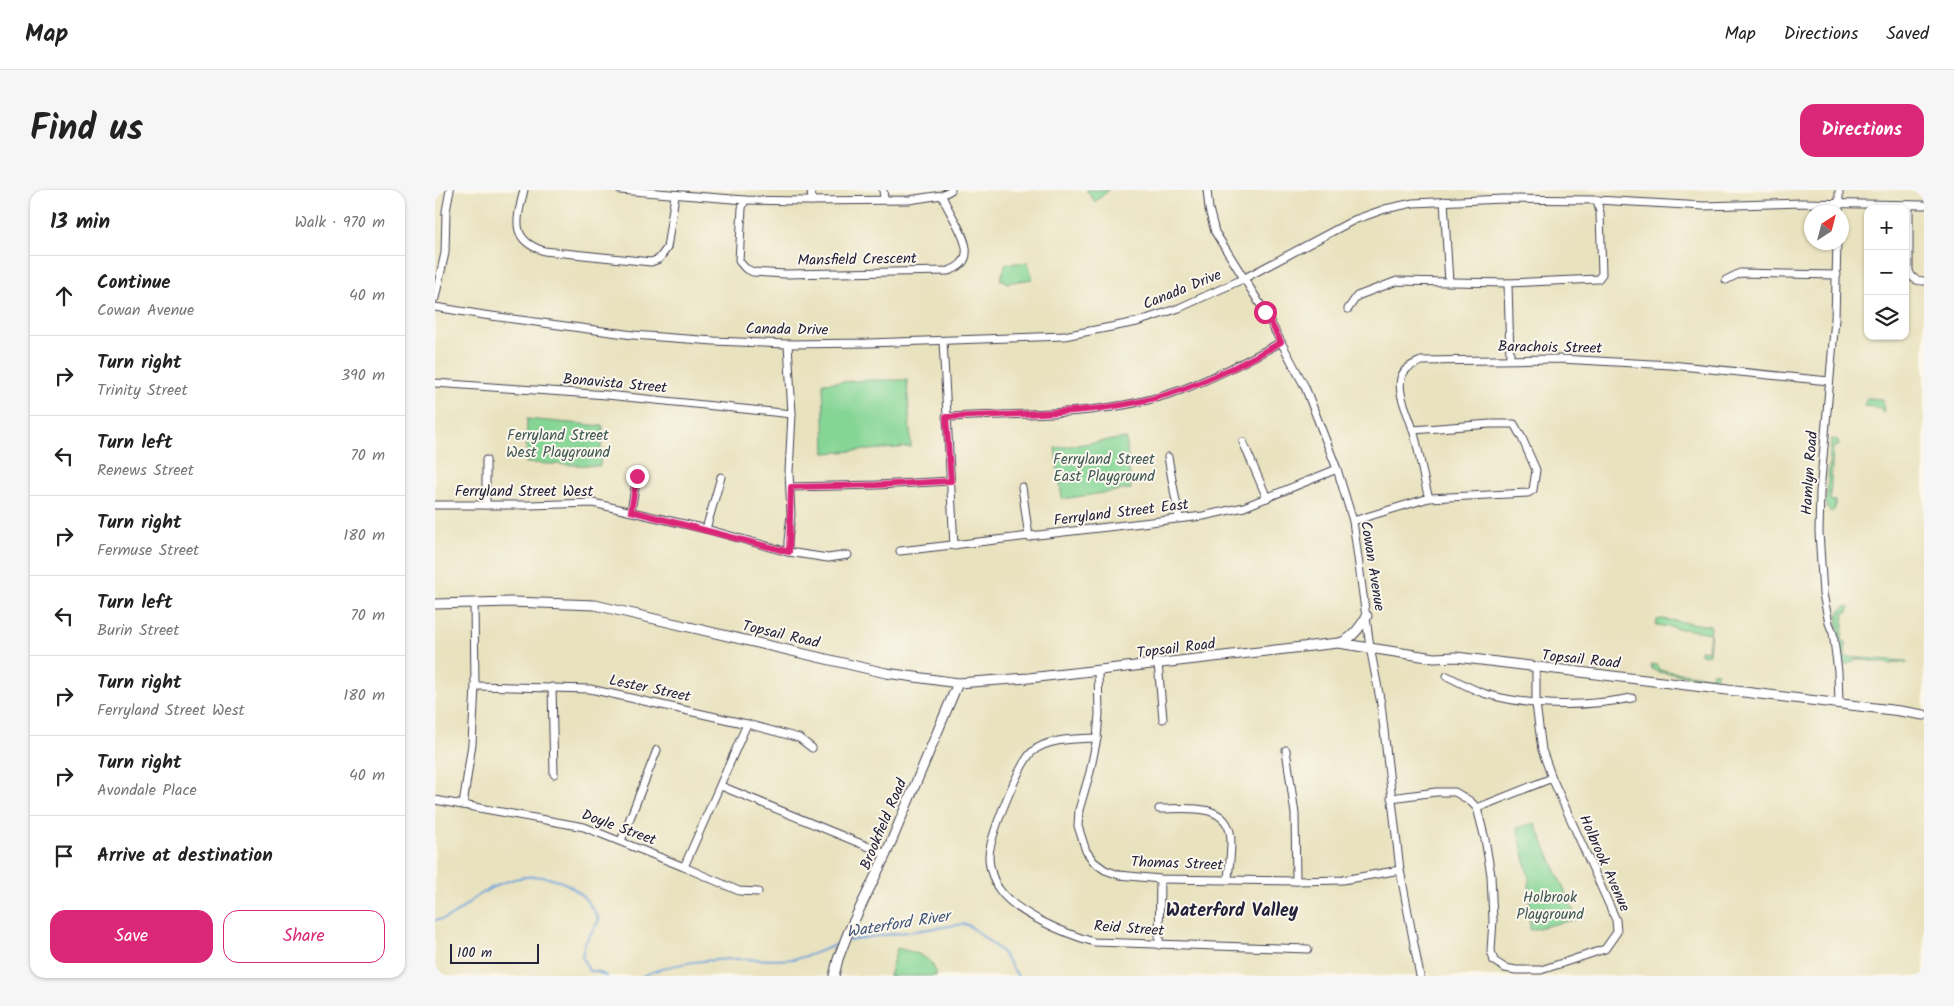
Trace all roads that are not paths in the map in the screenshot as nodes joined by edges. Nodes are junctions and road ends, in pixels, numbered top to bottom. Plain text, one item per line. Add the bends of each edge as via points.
1 (450, 190) edge
2 (524, 190) edge
3 (620, 190) edge
4 (811, 190) edge
5 (883, 190) edge
6 (951, 190) edge
7 (1207, 190) edge
8 (1839, 190) edge
9 (675, 195) junction
10 (942, 195) junction
11 (884, 199) junction
12 (745, 200) junction
13 (1597, 200) junction
14 (812, 201) junction
15 (1444, 201) junction
16 (1839, 204) junction
17 (1909, 205) joint
18 (1924, 205) edge
19 (1837, 250) edge
20 (1909, 250) edge
21 (1837, 275) junction
22 (1243, 279) junction
23 (1726, 280) dead end
24 (1924, 281) edge
25 (1449, 282) junction
26 (1508, 283) junction
27 (435, 298) edge
28 (435, 307) edge
29 (1348, 309) dead end
30 (943, 342) junction
31 (1281, 342) junction
32 (788, 344) junction
33 (1509, 359) junction
34 (1829, 381) junction
35 (435, 383) edge
36 (792, 414) junction
37 (946, 417) junction
38 (1413, 430) junction
39 (1243, 442) dead end
40 (1168, 457) dead end
41 (486, 460) dead end
42 (1337, 469) junction
43 (637, 476) dead end
44 (721, 477) dead end
45 (951, 481) junction
46 (1023, 486) dead end
47 (791, 487) junction
48 (1267, 498) junction
49 (1429, 498) junction
50 (486, 504) junction
51 (435, 505) edge
52 (631, 511) junction
53 (1179, 518) junction
54 (1353, 522) junction
55 (706, 529) junction
56 (1029, 537) junction
57 (954, 546) junction
58 (900, 551) dead end
59 (789, 552) junction
60 (848, 556) dead end
61 (435, 604) edge
62 (474, 604) junction
63 (1367, 616) junction
64 (1338, 644) junction
65 (1370, 647) junction
66 (1157, 664) junction
67 (1536, 668) junction
68 (1098, 670) junction
69 (1447, 676) dead end
70 (958, 683) junction
71 (475, 686) junction
72 (552, 687) junction
73 (1632, 698) dead end
74 (1536, 704) junction
75 (1839, 704) junction
76 (1924, 716) edge
77 (1163, 719) dead end
78 (747, 724) junction
79 (1097, 738) junction
80 (812, 748) dead end
81 (657, 750) dead end
82 (1286, 750) dead end
83 (554, 774) dead end
84 (1552, 778) junction
85 (721, 786) junction
86 (1391, 798) junction
87 (435, 800) edge
88 (463, 805) junction
89 (1477, 808) junction
90 (1159, 809) dead end
91 (621, 841) junction
92 (886, 854) junction
93 (684, 866) junction
94 (1400, 870) junction
95 (1159, 879) junction
96 (1228, 879) junction
97 (1296, 881) junction
98 (758, 892) dead end
99 (1159, 945) junction
100 (1308, 949) dead end
101 (838, 959) junction
102 (827, 976) edge
103 (834, 976) edge
104 (840, 976) edge
105 (1420, 976) edge

1 - 27 street via 445,253
2 - 9 street via 517,218 518,231 532,247 651,262 659,259 667,248
3 - 9 street
4 - 14 street
5 - 11 street
6 - 10 street
7 - 22 street, Cowan Avenue via 1215,232
8 - 16 street
9 - 12 street
10 - 11 street via 909,200
10 - 12 street, Mansfield Crescent via 965,238 967,253 957,269 948,271 753,272 739,261
11 - 14 street
12 - 14 street
13 - 15 street, Canada Drive
13 - 16 street, Canada Drive via 1704,206
13 - 26 street via 1602,274 1598,279
15 - 22 street, Canada Drive via 1413,203 1354,220
15 - 25 street
16 - 17 street, Canada Drive
17 - 18 street, Canada Drive
19 - 21 street, Hamlyn Road
20 - 24 street via 1909,271 1913,278
21 - 23 street via 1740,273
21 - 34 street, Hamlyn Road
22 - 30 street, Canada Drive via 1179,308 1102,330 1064,336
22 - 31 street, Cowan Avenue
25 - 26 street
25 - 29 street via 1397,281 1357,296
26 - 33 street
28 - 32 street, Canada Drive via 633,335
30 - 32 street, Canada Drive
30 - 37 street
31 - 37 street via 1180,390 1127,404 1043,414
31 - 42 street, Cowan Avenue via 1305,387
32 - 36 street
33 - 34 street, Barachois Street via 1671,365
33 - 38 street, Barachois Street via 1421,361 1407,368 1400,384
34 - 75 street, Hamlyn Road via 1819,532 1823,594 1832,629
35 - 36 street, Bonavista Street via 607,395
36 - 47 street
37 - 45 street
38 - 49 street, Barachois Street
38 - 49 street via 1514,424 1536,470 1533,490 1528,493
39 - 48 street
40 - 53 street
41 - 50 street
42 - 48 street, Ferryland Street East
42 - 54 street, Cowan Avenue
43 - 52 street
44 - 55 street
45 - 47 street
45 - 57 street
46 - 56 street
47 - 59 street
48 - 53 street, Ferryland Street East via 1245,507
49 - 54 street
50 - 51 street, Ferryland Street West
50 - 52 street, Ferryland Street West via 593,503
52 - 55 street, Ferryland Street West
53 - 56 street, Ferryland Street East
54 - 63 street, Cowan Avenue
55 - 59 street, Ferryland Street West
56 - 57 street, Ferryland Street East
57 - 58 street, Ferryland Street East
59 - 60 street, Ferryland Street West via 828,558
61 - 62 main road, Topsail Road
62 - 70 main road, Topsail Road via 512,602 595,606 886,673
62 - 71 street
63 - 64 main road via 1350,638
63 - 65 street, Cowan Avenue
64 - 65 main road, Topsail Road
64 - 66 main road, Topsail Road
65 - 67 main road, Topsail Road via 1434,658 1456,657
65 - 86 street, Cowan Avenue via 1381,704
66 - 68 main road, Topsail Road
66 - 77 street
67 - 74 street, Holbrook Avenue
67 - 75 main road, Topsail Road
68 - 70 main road, Topsail Road
68 - 79 street, Thomas Street
69 - 74 street via 1485,694
70 - 92 main road, Brookfield Road
71 - 72 street, Lester Street
71 - 88 street via 472,744
72 - 78 street, Lester Street via 590,689
72 - 83 street
73 - 74 street
74 - 84 street, Holbrook Avenue via 1542,750
75 - 76 main road, Topsail Road
78 - 80 street, Lester Street via 799,738
78 - 85 street
79 - 95 street, Thomas Street via 1079,810 1078,826 1086,851 1105,870 1119,875
79 - 99 street, Reid Street via 1052,742 1032,751 1021,765 993,837 989,857 993,875 999,889 1012,903 1070,935 1094,942
81 - 91 street
82 - 97 street via 1295,814
84 - 89 street
84 - 89 street, Holbrook Avenue via 1615,920 1617,932 1605,949 1541,970 1505,968 1494,961 1491,951 1491,874
85 - 92 street
85 - 93 street
86 - 89 street via 1455,792
86 - 94 street, Cowan Avenue
87 - 88 street, Doyle Street
88 - 91 street, Doyle Street via 584,827
90 - 96 street via 1204,810 1216,813 1226,821 1230,832
91 - 93 street, Doyle Street
92 - 101 main road, Brookfield Road
93 - 98 street, Doyle Street via 739,891
94 - 97 street, Thomas Street via 1343,880
94 - 105 street, Cowan Avenue
95 - 96 street, Thomas Street
95 - 99 street
96 - 97 street, Thomas Street
99 - 100 street, Reid Street
101 - 102 main road
101 - 103 main road, Brookfield Road
101 - 104 main road

